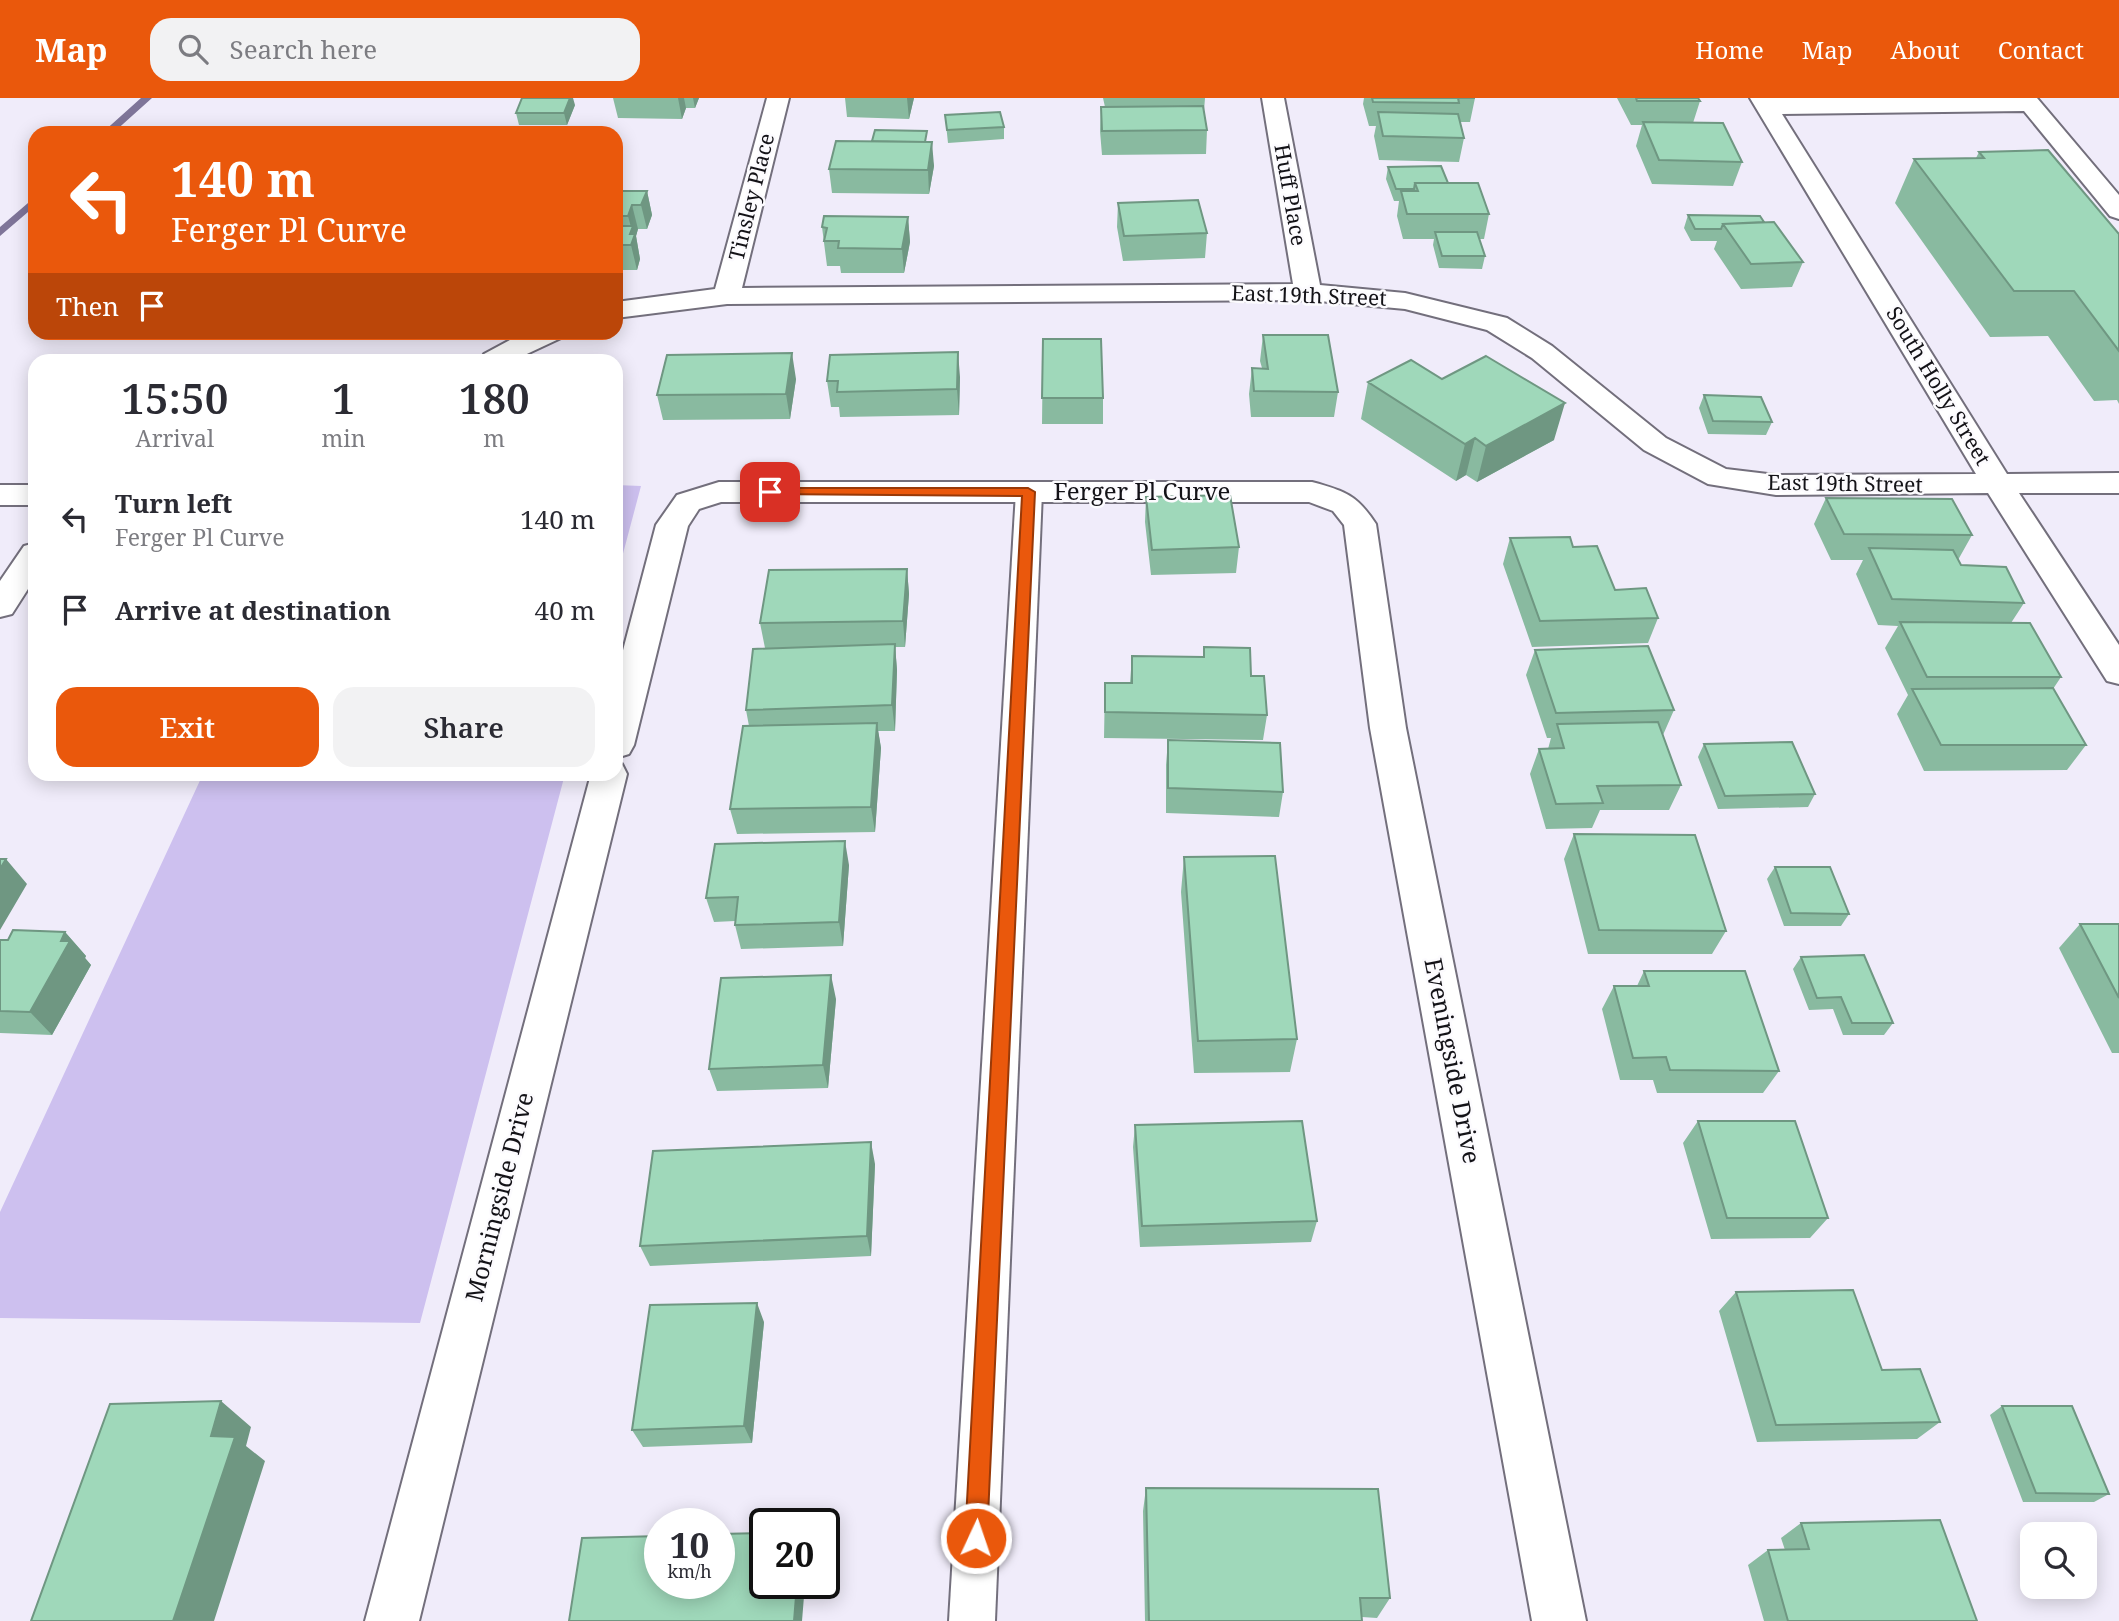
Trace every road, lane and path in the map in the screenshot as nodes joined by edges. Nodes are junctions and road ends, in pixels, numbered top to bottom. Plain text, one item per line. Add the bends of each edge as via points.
1 (778, 98) edge
2 (1273, 98) edge
3 (2028, 101) edge
4 (1764, 103) edge
5 (2119, 211) edge
6 (1308, 292) junction
7 (727, 296) junction
8 (623, 309) edge
9 (532, 340) edge
10 (505, 354) edge
11 (2119, 483) edge
12 (1999, 486) junction
13 (1028, 492) junction
14 (0, 495) edge
15 (28, 495) edge
16 (1344, 504) joint
17 (28, 563) edge
18 (0, 606) edge
19 (2119, 672) edge
20 (623, 718) edge
21 (607, 781) edge
22 (392, 1621) edge
23 (972, 1621) edge
24 (1559, 1621) edge

1 - 7 street, Tinsley Place
2 - 6 street, Huff Place
3 - 4 street
3 - 5 street
4 - 12 street, South Holly Street
6 - 7 street, East 19th Street
6 - 12 street, East 19th Street via 1405,300 1497,324 1542,352 1655,444 1719,477 1776,485
7 - 8 street, East 19th Street
9 - 10 street
11 - 12 street, East 19th Street
12 - 19 street, South Holly Street
13 - 16 street, Ferger Pl Curve via 1312,492
13 - 20 street, Ferger Pl Curve via 719,492 688,502 672,525
13 - 23 lane
14 - 15 street
16 - 24 street, Eveningside Drive via 1360,524 1388,728
17 - 18 street
21 - 22 street, Morningside Drive

